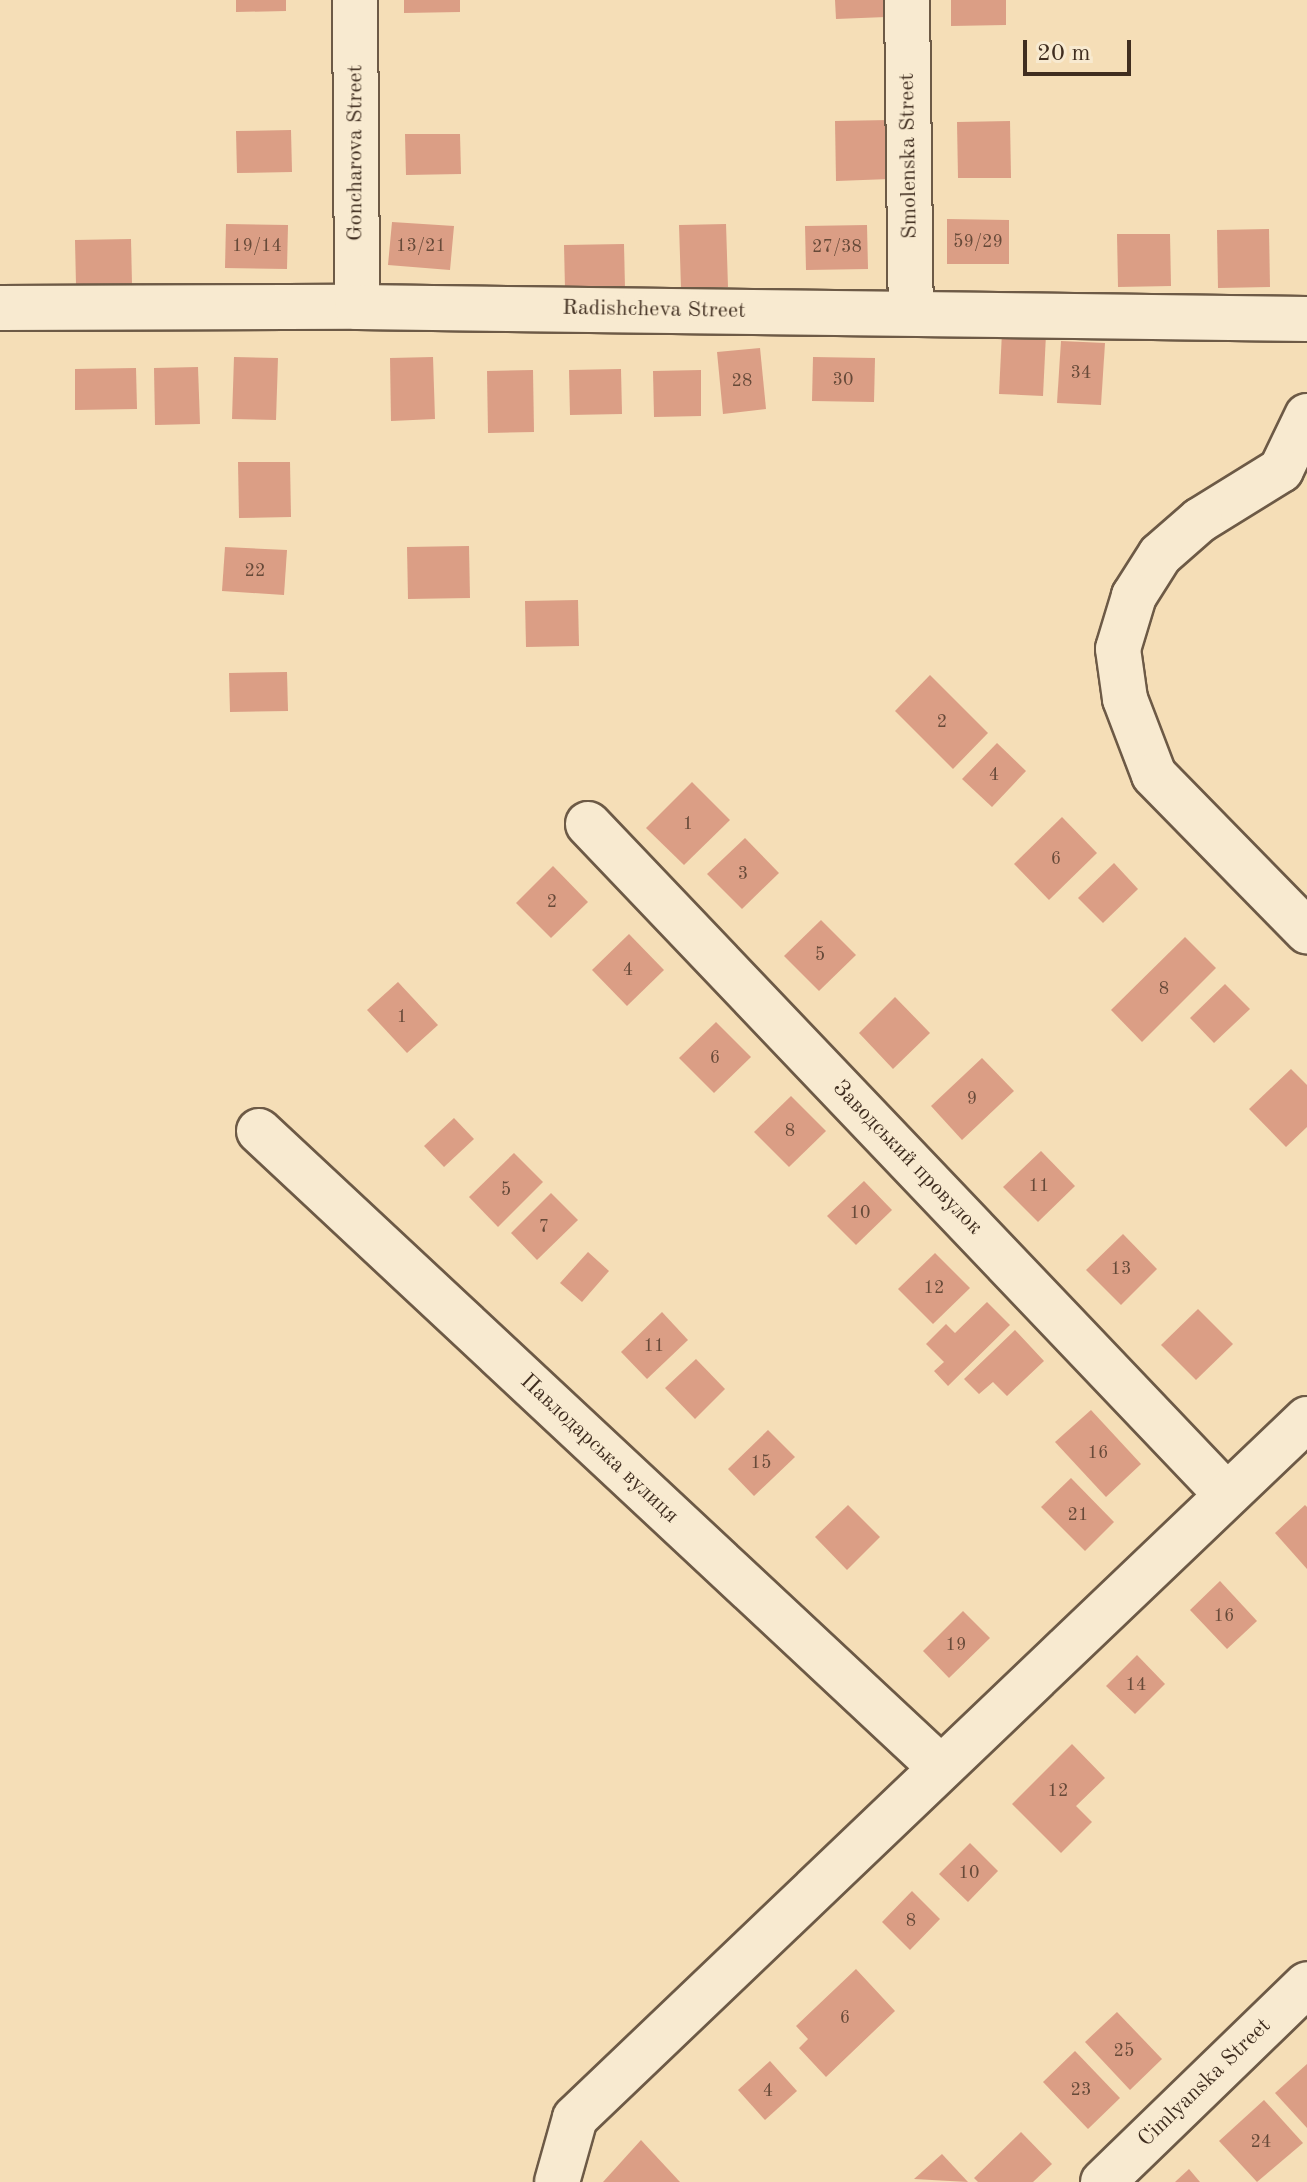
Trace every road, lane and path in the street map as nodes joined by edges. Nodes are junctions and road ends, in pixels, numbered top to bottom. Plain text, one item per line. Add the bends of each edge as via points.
1 (355, 0) edge
2 (907, 0) edge
3 (357, 307) junction
4 (0, 308) edge
5 (911, 313) junction
6 (1307, 319) edge
7 (1307, 416) edge
8 (588, 824) dead end
9 (1307, 931) edge
10 (259, 1131) dead end
11 (1307, 1419) edge
12 (1225, 1493) junction
13 (940, 1767) junction
14 (1307, 1984) edge
15 (557, 2182) edge
16 (1103, 2182) edge

1 - 3 street, Goncharova Street
2 - 5 street, Smolenska Street
3 - 4 street, Radishcheva Street
3 - 5 street, Radishcheva Street
5 - 6 street, Radishcheva Street
7 - 9 street via 1281,470 1200,520 1160,555 1134,596 1118,649 1125,699 1154,775
8 - 12 street, Заводський провулок
10 - 13 street, Павлодарська вулиця
11 - 12 street
12 - 13 street
13 - 15 street via 575,2118
14 - 16 street, Cimlyanska Street

